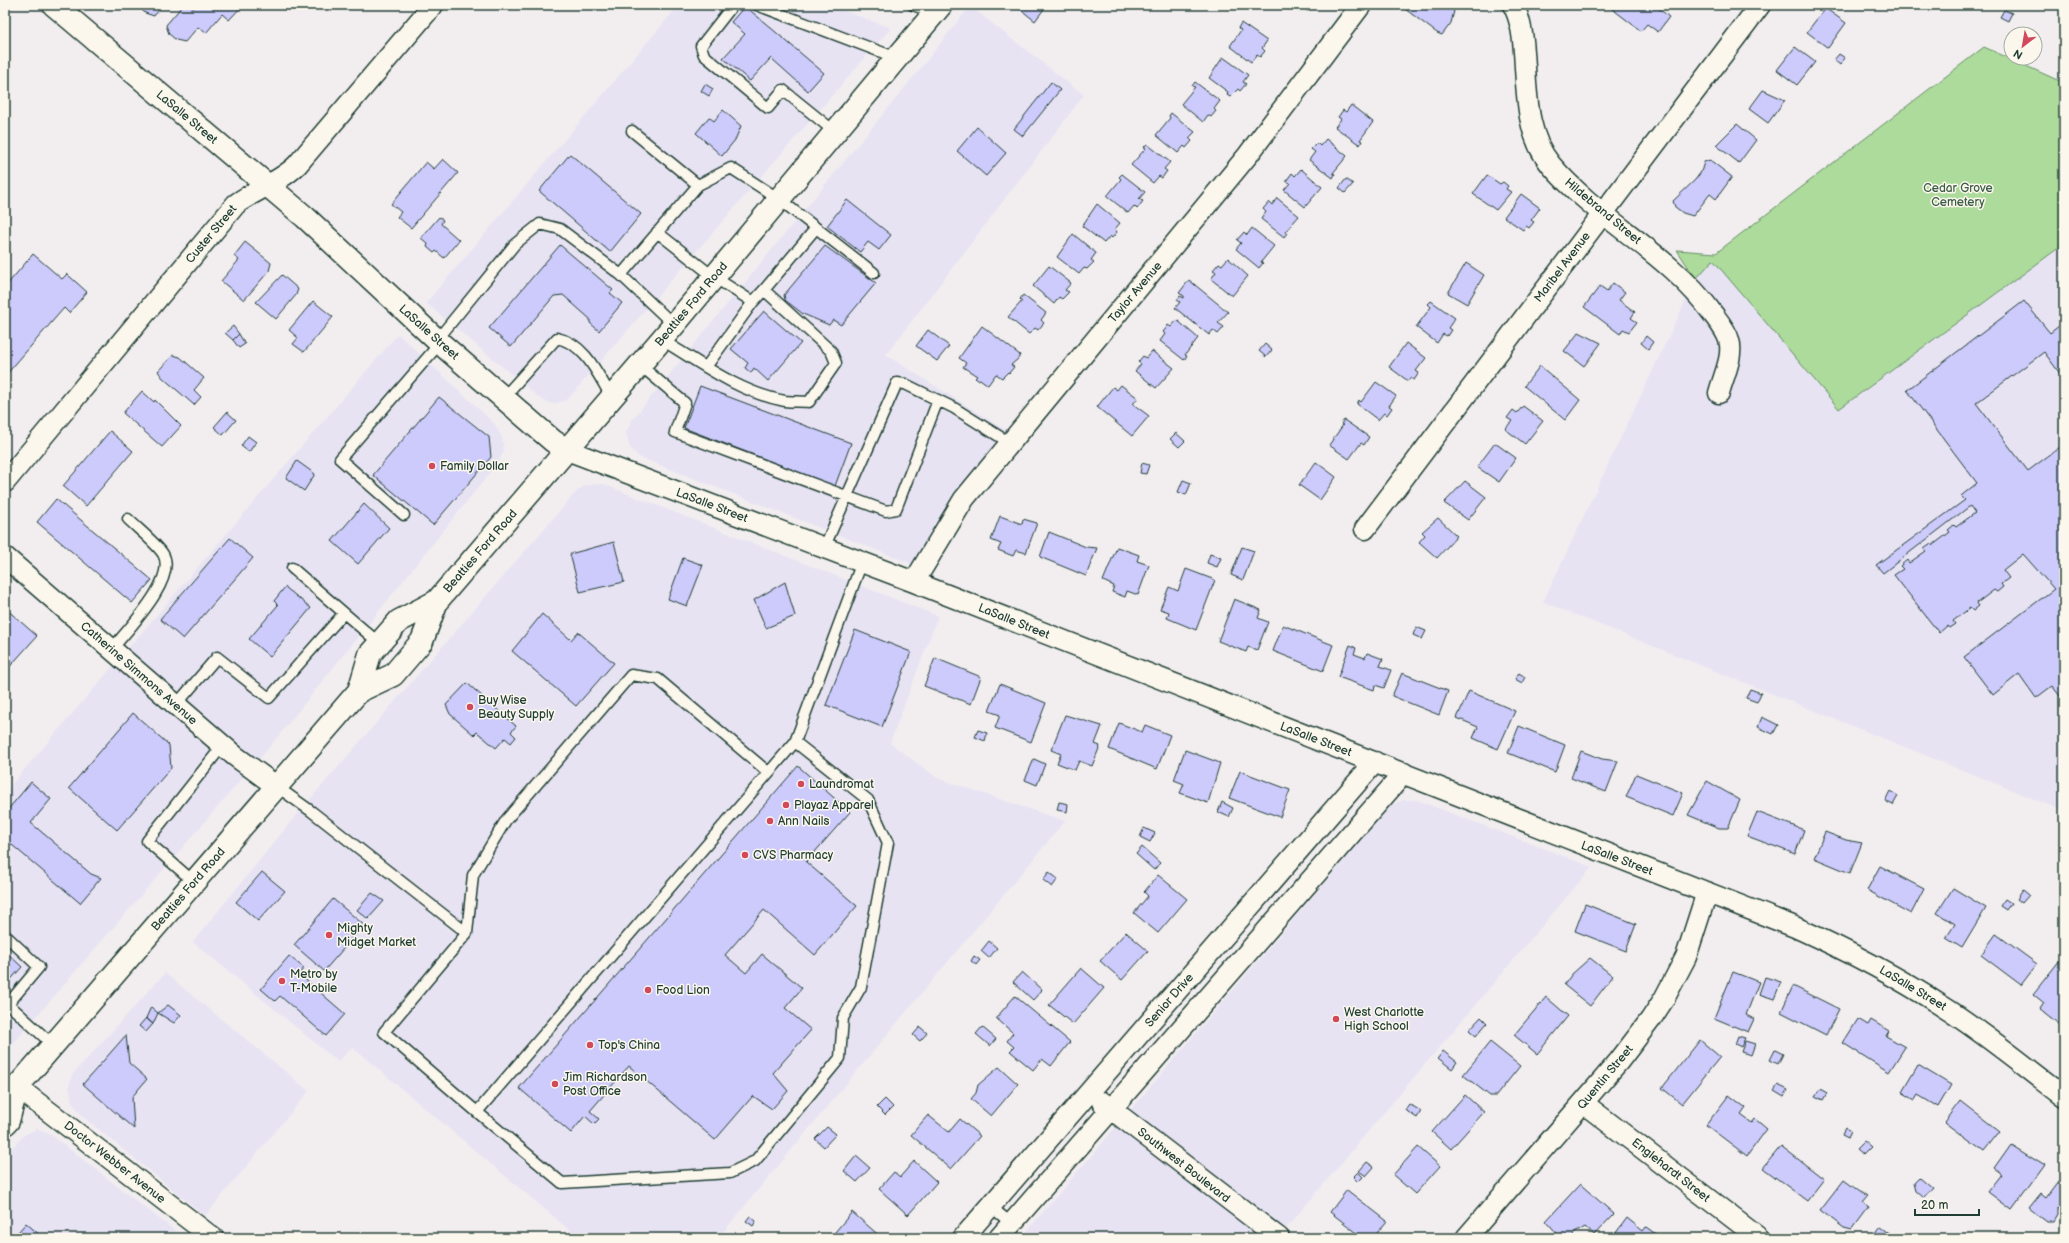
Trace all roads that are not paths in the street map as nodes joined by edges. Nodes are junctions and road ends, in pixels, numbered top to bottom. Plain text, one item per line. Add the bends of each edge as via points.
1 (54, 5) edge
2 (433, 5) edge
3 (733, 5) edge
4 (757, 5) edge
5 (913, 5) edge
6 (1361, 5) edge
7 (1513, 5) edge
8 (1760, 5) edge
9 (938, 9) edge
10 (897, 58) junction
11 (632, 131) dead end
12 (835, 132) junction
13 (267, 185) junction
14 (698, 185) junction
15 (779, 199) junction
16 (1603, 212) junction
17 (816, 228) junction
18 (656, 232) junction
19 (874, 273) dead end
20 (621, 275) junction
21 (714, 277) junction
22 (764, 290) junction
23 (753, 302) junction
24 (668, 332) junction
25 (438, 341) junction
26 (640, 365) junction
27 (706, 367) junction
28 (1719, 393) dead end
29 (503, 398) junction
30 (612, 398) junction
31 (938, 400) junction
32 (1010, 443) junction
33 (567, 450) junction
34 (5, 482) edge
35 (847, 496) junction
36 (404, 515) dead end
37 (128, 519) dead end
38 (1365, 529) dead end
39 (824, 548) junction
40 (5, 557) edge
41 (862, 562) junction
42 (292, 568) dead end
43 (914, 582) junction
44 (437, 601) junction
45 (344, 613) junction
46 (380, 643) junction
47 (112, 650) junction
48 (359, 691) junction
49 (176, 705) junction
50 (795, 742) junction
51 (223, 745) junction
52 (1375, 762) junction
53 (768, 772) junction
54 (1404, 773) junction
55 (276, 786) junction
56 (194, 882) junction
57 (1707, 892) junction
58 (467, 933) junction
59 (5, 935) edge
60 (7, 1003) edge
61 (53, 1045) junction
62 (11, 1089) edge
63 (1089, 1092) junction
64 (2064, 1096) edge
65 (1583, 1103) junction
66 (1111, 1109) junction
67 (477, 1112) junction
68 (5, 1124) edge
69 (990, 1206) junction
70 (1005, 1231) edge
71 (213, 1238) edge
72 (963, 1238) edge
73 (1279, 1238) edge
74 (1466, 1238) edge
75 (1759, 1238) edge

1 - 13 main road, LaSalle Street
2 - 13 street, Custer Street via 297,165 288,174
3 - 12 lane via 701,46 704,55 768,108 783,90
4 - 10 lane
5 - 9 lane
6 - 32 street, Taylor Avenue via 1248,155
7 - 16 street, Hildebrand Street via 1522,32 1530,114 1536,140 1549,163
8 - 16 street, Maribel Avenue
9 - 10 main road, Beatties Ford Road
10 - 12 main road, Beatties Ford Road
11 - 14 lane
12 - 15 main road, Beatties Ford Road
13 - 25 main road, LaSalle Street
13 - 34 street, Custer Street via 236,204
14 - 15 lane via 731,168
14 - 18 lane
15 - 17 lane
15 - 21 main road, Beatties Ford Road
16 - 28 street, Hildebrand Street via 1676,271 1723,328 1730,348
16 - 38 street, Maribel Avenue
17 - 19 lane
17 - 22 lane
18 - 20 lane
18 - 21 lane
20 - 24 lane
20 - 25 lane via 560,229 540,224 515,244
21 - 23 lane
21 - 24 main road, Beatties Ford Road
22 - 23 lane
22 - 27 lane via 831,351 836,363 810,402 785,401 763,395
23 - 27 lane
24 - 26 main road, Beatties Ford Road
24 - 27 lane
25 - 29 main road, LaSalle Street
25 - 36 lane via 340,459
26 - 30 main road, Beatties Ford Road
26 - 35 lane via 685,403 674,432
29 - 30 lane via 557,338 568,340 585,354
29 - 33 main road, LaSalle Street
30 - 33 main road, Beatties Ford Road
31 - 32 lane
31 - 35 lane via 905,384 897,383
31 - 35 lane via 896,509 886,511
32 - 43 street, Taylor Avenue via 964,499
33 - 39 street, LaSalle Street
33 - 44 main road, Beatties Ford Road
35 - 39 lane
37 - 47 lane via 164,554 166,571 157,592
39 - 41 street, LaSalle Street
40 - 47 street, Catherine Simmons Avenue
41 - 43 street, LaSalle Street
41 - 50 lane
42 - 45 lane
43 - 52 street, LaSalle Street
44 - 46 main road, Beatties Ford Road via 399,621
44 - 48 main road, Beatties Ford Road via 418,647 393,675
45 - 46 lane
45 - 49 lane via 269,698 217,656
46 - 48 main road, Beatties Ford Road via 370,654
47 - 49 street, Catherine Simmons Avenue
48 - 55 main road, Beatties Ford Road
49 - 51 street, Catherine Simmons Avenue
50 - 53 lane
50 - 67 lane via 868,800 888,843 861,987 843,1018 840,1058 755,1161 730,1172 562,1183
51 - 55 street, Catherine Simmons Avenue
51 - 56 lane via 147,841
52 - 54 street, LaSalle Street
52 - 63 street, Senior Drive
53 - 58 lane via 658,679 631,675 506,820 474,875
53 - 67 lane
54 - 57 street, LaSalle Street
54 - 66 street
55 - 56 main road, Beatties Ford Road
55 - 58 lane
56 - 61 main road, Beatties Ford Road
57 - 64 street, LaSalle Street via 1795,927 1860,957 1909,984 1976,1029
57 - 65 street, Quentin Street via 1686,957 1664,999 1619,1061
58 - 67 lane via 384,1032
59 - 60 lane via 39,967
60 - 61 lane
61 - 62 main road, Beatties Ford Road
62 - 68 main road, Beatties Ford Road via 8,1121
62 - 71 street, Doctor Webber Avenue
63 - 66 street, Southwest Boulevard
63 - 69 street, Senior Drive
65 - 74 street, Quentin Street
65 - 75 street, Englehardt Street
66 - 70 street
66 - 73 street, Southwest Boulevard
69 - 70 lane
69 - 72 street, Senior Drive

